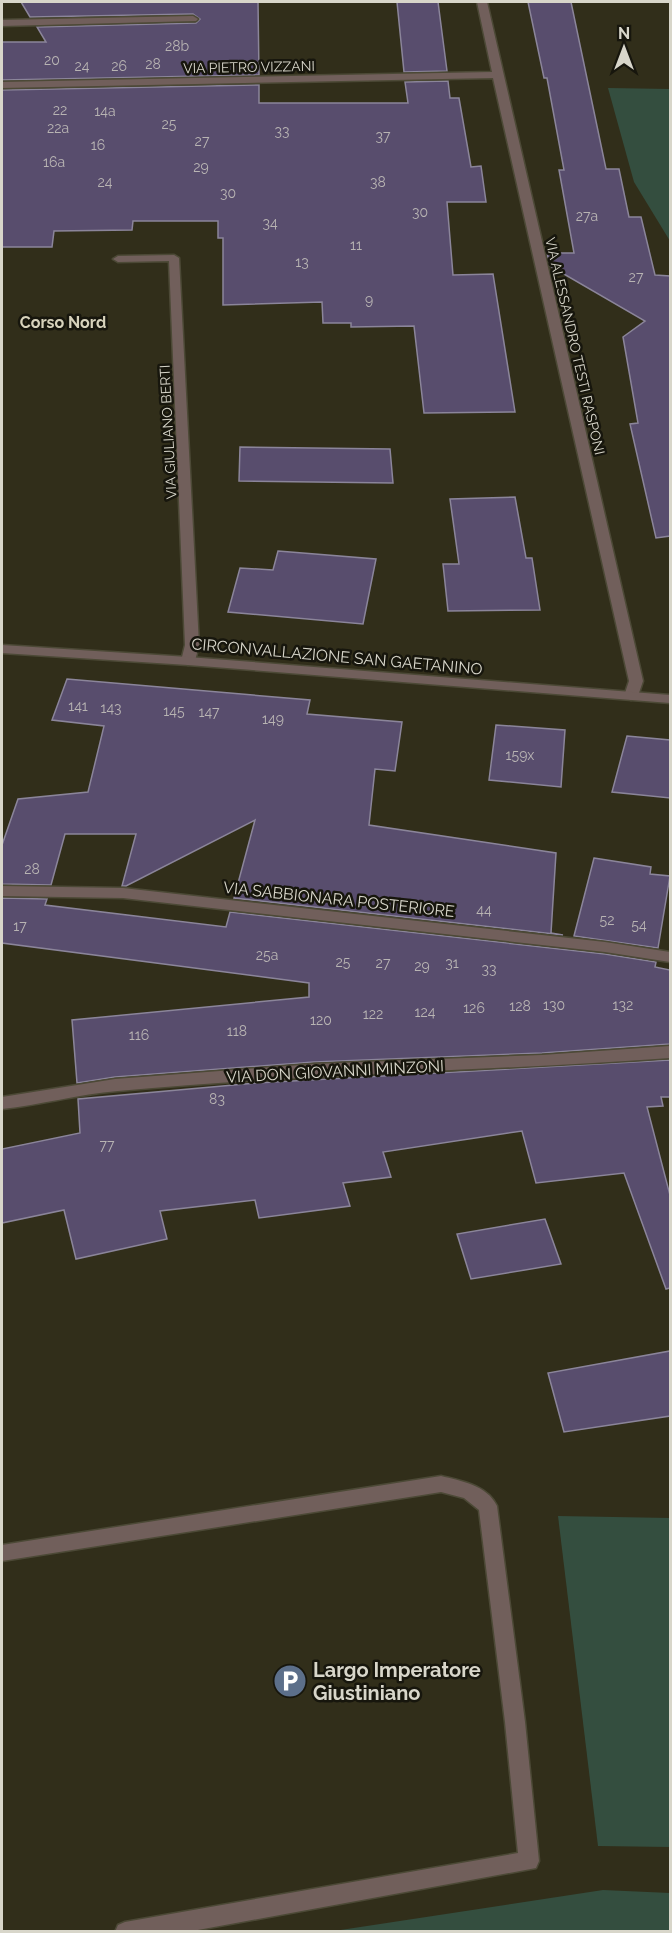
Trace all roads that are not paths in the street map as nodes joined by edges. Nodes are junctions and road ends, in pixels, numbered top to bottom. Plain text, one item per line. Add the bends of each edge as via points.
1 (482, 2) edge
2 (193, 19) dead end
3 (2, 23) edge
4 (497, 75) junction
5 (2, 85) edge
6 (118, 259) dead end
7 (2, 649) edge
8 (188, 661) junction
9 (631, 696) junction
10 (670, 699) edge
11 (2, 891) edge
12 (670, 957) edge
13 (670, 1052) edge
14 (2, 1103) edge
15 (2, 1553) edge
16 (125, 1932) edge

1 - 4 street, VIA ALESSANDRO TESTI RASPONI
2 - 3 street
4 - 5 street, VIA PIETRO VIZZANI
4 - 9 street, VIA ALESSANDRO TESTI RASPONI via 636,681
6 - 8 street, VIA GIULIANO BERTI via 174,258 192,645
7 - 8 street, CIRCONVALLAZIONE SAN GAETANINO
8 - 9 street, CIRCONVALLAZIONE SAN GAETANINO
9 - 10 street, CIRCONVALLAZIONE SAN GAETANINO
11 - 12 street, VIA SABBIONARA POSTERIORE via 123,893
13 - 14 street, VIA DON GIOVANNI MINZONI via 314,1070 115,1085
15 - 16 street via 441,1484 469,1491 488,1506 529,1862

